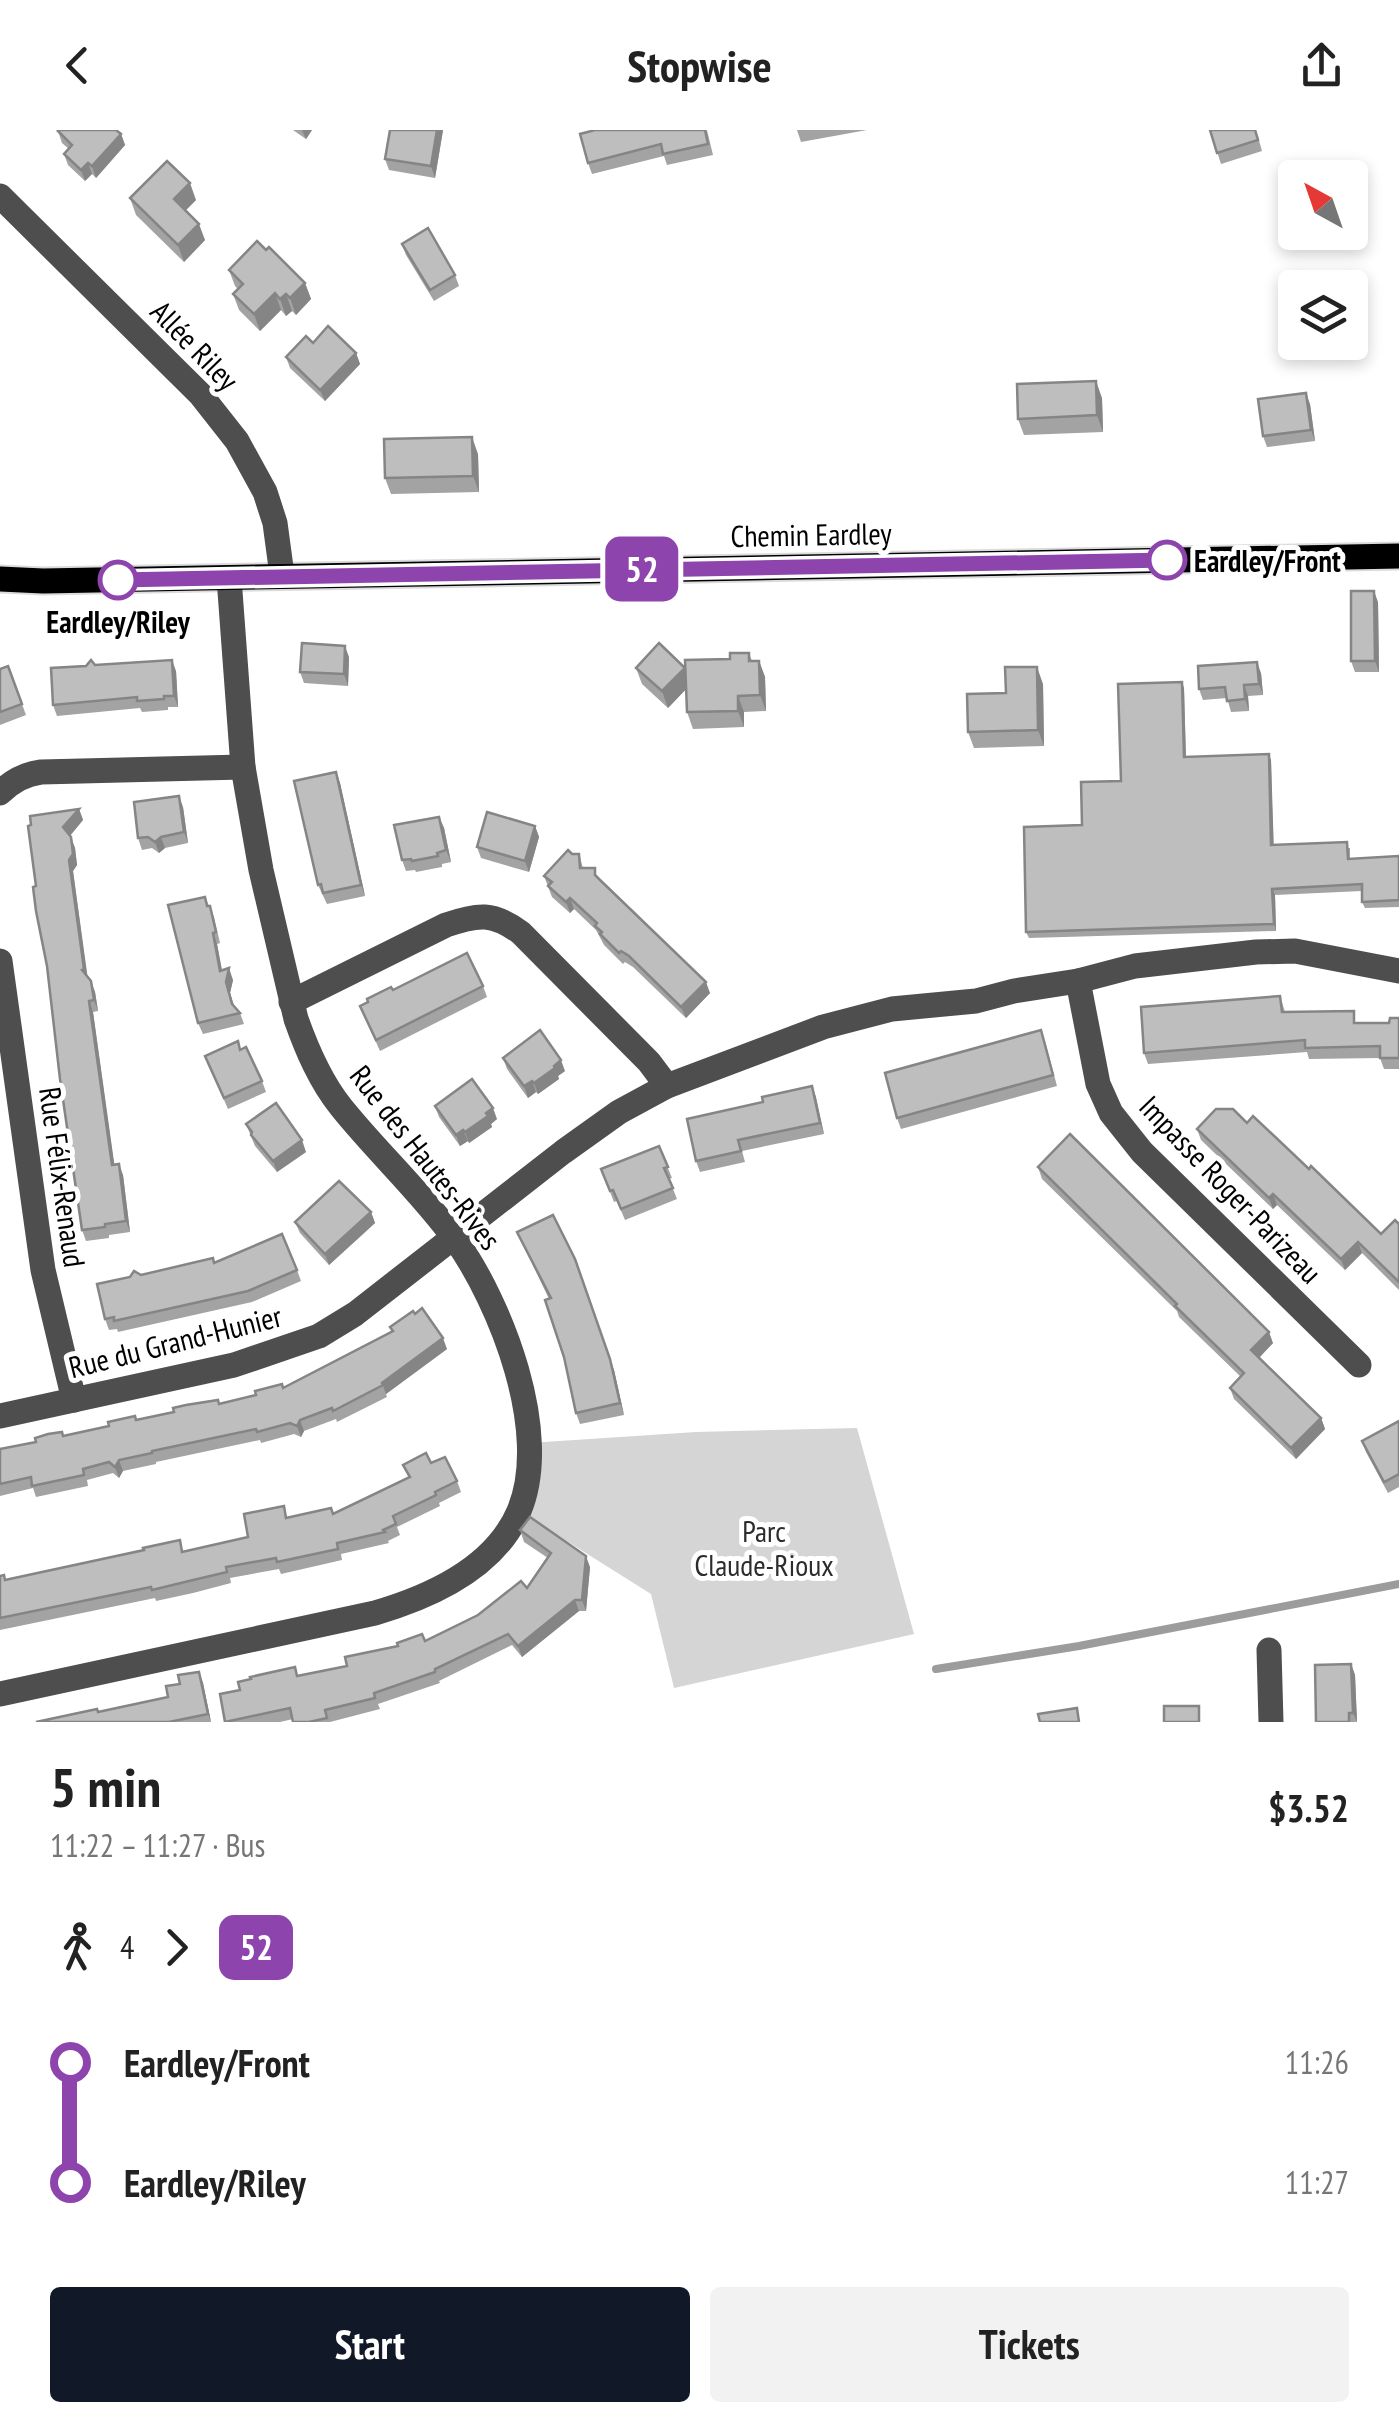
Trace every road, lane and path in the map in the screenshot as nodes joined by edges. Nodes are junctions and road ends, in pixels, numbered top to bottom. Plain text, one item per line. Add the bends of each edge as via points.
1 (0, 196) edge
2 (1399, 556) edge
3 (282, 575) junction
4 (229, 578) junction
5 (0, 582) edge
6 (243, 767) junction
7 (0, 793) edge
8 (0, 960) edge
9 (1399, 971) edge
10 (1078, 980) junction
11 (291, 1002) junction
12 (667, 1086) junction
13 (455, 1238) junction
14 (1359, 1364) dead end
15 (74, 1400) junction
16 (0, 1416) edge
17 (1269, 1650) dead end
18 (0, 1694) edge
19 (1271, 1722) edge

1 - 3 street, Allée Riley via 228,428 265,492
2 - 3 main road, Chemin Eardley
3 - 4 main road, Chemin Eardley
4 - 5 main road, Chemin Eardley
4 - 6 street, Rue des Hautes-Rives
6 - 7 street via 41,772
6 - 11 street, Rue des Hautes-Rives
8 - 15 street, Rue Félix-Renaud via 43,1270
9 - 10 street, Rue du Grand-Hunier via 1296,951 1256,952
10 - 12 street, Rue du Grand-Hunier via 849,1018
10 - 14 street, Impasse Roger-Parizeau via 1098,1084 1111,1113 1142,1152
11 - 12 street via 446,925 488,916 521,933
11 - 13 street, Rue des Hautes-Rives via 304,1042 339,1104
12 - 13 street, Rue du Grand-Hunier via 563,1152
13 - 15 street, Rue du Grand-Hunier via 318,1336 234,1365
13 - 18 street, Rue des Hautes-Rives via 501,1319 525,1411 530,1460 520,1511 501,1540 461,1576 375,1614
15 - 16 street, Rue du Grand-Hunier
17 - 19 street

